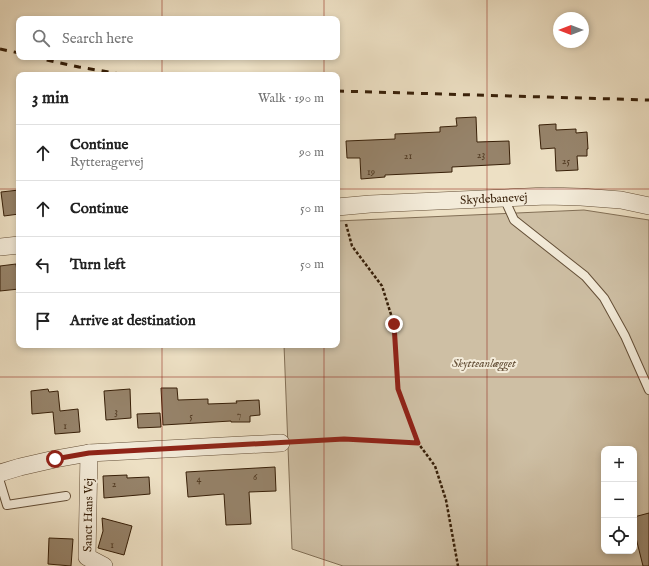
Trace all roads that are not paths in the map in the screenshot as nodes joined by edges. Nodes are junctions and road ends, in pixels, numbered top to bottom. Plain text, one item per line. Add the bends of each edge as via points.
1 (504, 198) junction
2 (649, 206) edge
3 (340, 207) edge
4 (16, 245) edge
5 (0, 247) edge
6 (649, 390) edge
7 (281, 443) road end
8 (89, 453) junction
9 (0, 473) edge
10 (0, 482) edge
11 (66, 496) dead end
12 (104, 566) edge

1 - 2 street, Skydebanevej via 581,197 621,200
1 - 3 street, Skydebanevej
1 - 6 lane via 514,220 585,276 604,298 625,336
4 - 5 street
7 - 8 street
8 - 9 street
8 - 12 street, Sanct Hans Vej via 87,557
10 - 11 lane via 7,505

